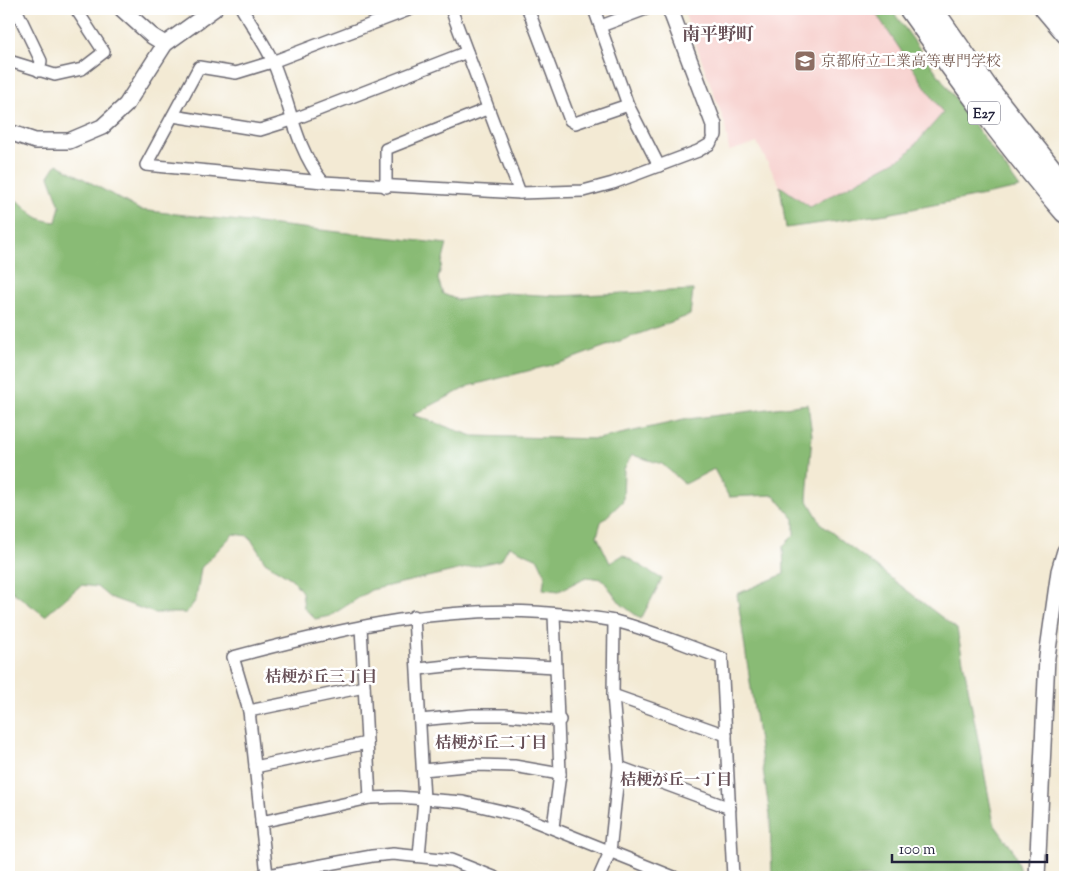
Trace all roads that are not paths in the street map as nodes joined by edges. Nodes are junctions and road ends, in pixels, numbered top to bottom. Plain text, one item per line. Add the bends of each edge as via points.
1 (16, 9) edge
2 (76, 9) edge
3 (122, 9) edge
4 (214, 9) edge
5 (242, 9) edge
6 (411, 9) edge
7 (451, 9) edge
8 (528, 9) edge
9 (594, 9) edge
10 (646, 9) edge
11 (670, 9) edge
12 (910, 9) edge
13 (932, 9) edge
14 (1043, 9) edge
15 (601, 26) junction
16 (1065, 35) edge
17 (165, 44) junction
18 (467, 52) junction
19 (9, 61) edge
20 (272, 62) junction
21 (39, 71) junction
22 (628, 105) junction
23 (487, 109) junction
24 (172, 116) junction
25 (292, 120) junction
26 (9, 132) edge
27 (714, 135) joint
28 (659, 166) junction
29 (324, 182) junction
30 (386, 187) junction
31 (1065, 187) edge
32 (520, 193) junction
33 (1065, 212) edge
34 (1065, 552) edge
35 (554, 614) junction
36 (414, 616) junction
37 (614, 621) junction
38 (361, 627) junction
39 (556, 667) junction
40 (418, 669) junction
41 (364, 687) junction
42 (613, 695) junction
43 (249, 711) junction
44 (420, 720) junction
45 (560, 720) junction
46 (726, 734) junction
47 (367, 743) junction
48 (255, 767) junction
49 (618, 767) junction
50 (423, 770) junction
51 (560, 774) junction
52 (370, 798) junction
53 (424, 800) junction
54 (730, 808) junction
55 (261, 822) junction
56 (553, 827) junction
57 (610, 852) junction
58 (419, 856) junction
59 (262, 876) edge
60 (494, 877) edge
61 (599, 877) edge
62 (674, 877) edge
63 (733, 877) edge
64 (1037, 877) edge

1 - 21 street via 41,61
2 - 21 street via 104,52 82,69 55,75
3 - 17 street
4 - 17 street
5 - 20 street
6 - 20 street
7 - 18 street
8 - 22 street via 570,120 575,123
9 - 15 street
10 - 15 street
11 - 27 street via 714,125
12 - 33 highway, E27 via 988,118
13 - 31 highway, E27 via 987,88
14 - 16 main road
15 - 22 street
17 - 26 street via 126,105 102,126 69,141 35,141
18 - 23 street
18 - 25 street
19 - 21 street
20 - 24 street via 236,73 199,67
20 - 25 street
22 - 28 street
23 - 30 street via 386,149
23 - 32 street
24 - 25 street via 260,130
24 - 29 street via 146,165
25 - 29 street via 312,168
27 - 28 street via 710,144 698,151
28 - 32 street via 583,191
29 - 30 street
30 - 32 street
34 - 64 street via 1059,571 1047,657
35 - 36 street via 493,611
35 - 37 street
35 - 39 street
36 - 38 street
36 - 40 street
37 - 42 street
37 - 46 street via 722,658
38 - 41 street
38 - 43 street via 233,657
39 - 40 street via 474,663
39 - 45 street
40 - 44 street
41 - 43 street
41 - 47 street
42 - 46 street
42 - 49 street
43 - 48 street
44 - 45 street via 473,715
44 - 50 street
45 - 51 street
46 - 54 street
47 - 48 street
47 - 52 street
48 - 55 street
49 - 54 street
49 - 57 street
50 - 51 street via 476,765 514,766
50 - 53 street
51 - 56 street
52 - 53 street
52 - 55 street
53 - 56 street via 463,802 497,809
53 - 58 street
54 - 63 street
55 - 59 street
56 - 57 street
57 - 61 street
57 - 62 street
58 - 59 street via 372,856
58 - 60 street via 451,860

